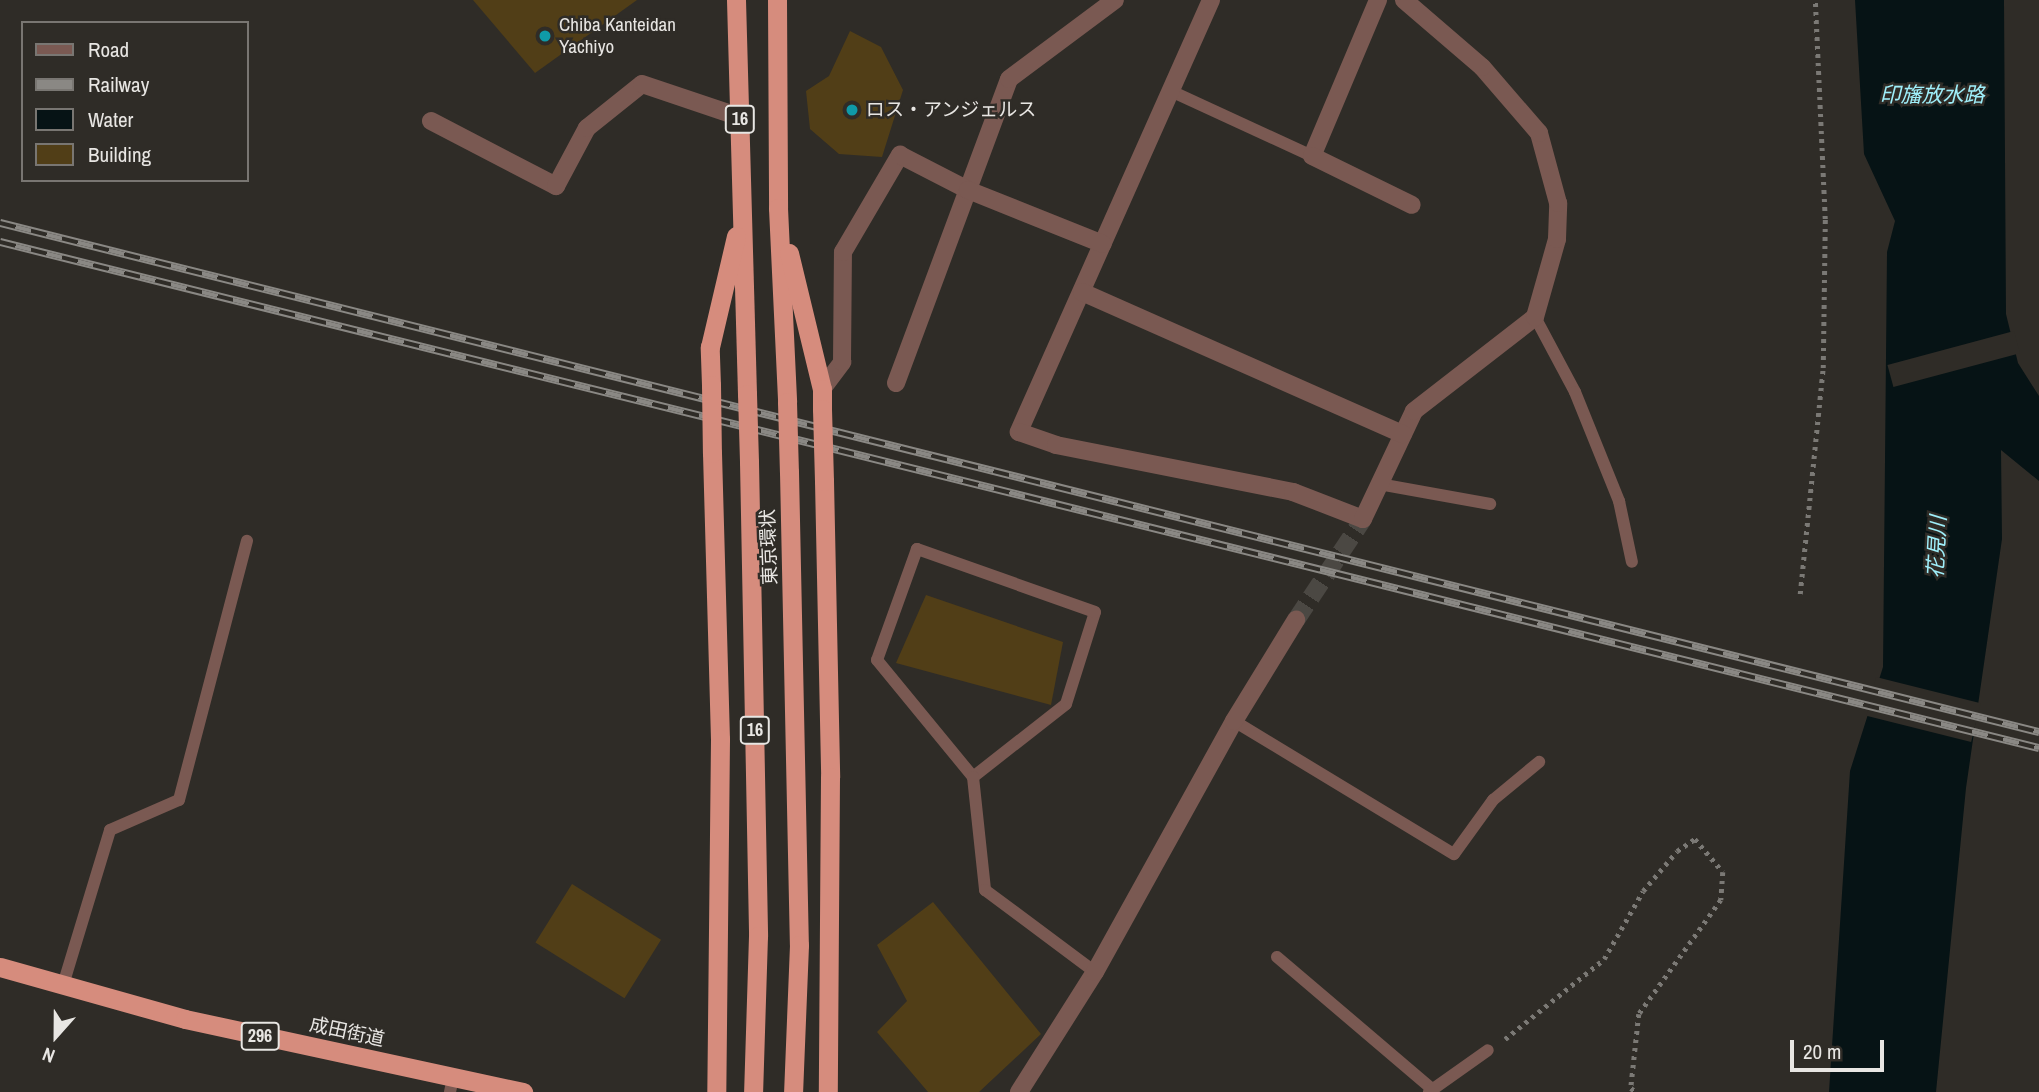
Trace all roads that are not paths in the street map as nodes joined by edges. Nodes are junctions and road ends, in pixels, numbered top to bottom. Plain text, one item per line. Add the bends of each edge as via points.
1 (736, 0) edge
2 (777, 0) edge
3 (1115, 0) edge
4 (1211, 0) edge
5 (1378, 0) edge
6 (1404, 0) edge
7 (1173, 92) junction
8 (740, 117) junction
9 (431, 121) dead end
10 (1312, 156) junction
11 (968, 190) junction
12 (1412, 205) dead end
13 (743, 207) junction
14 (778, 208) junction
15 (1103, 244) junction
16 (1082, 292) junction
17 (1535, 317) junction
18 (896, 383) dead end
19 (822, 399) junction
20 (1403, 434) junction
21 (1379, 484) junction
22 (1490, 504) dead end
23 (247, 541) dead end
24 (1632, 562) dead end
25 (1296, 620) tunnel mouth
26 (1234, 721) junction
27 (1539, 762) dead end
28 (972, 777) junction
29 (1277, 957) dead end
30 (0, 967) edge
31 (1095, 972) junction
32 (63, 985) junction
33 (1488, 1051) road end
34 (452, 1085) edge
35 (1430, 1090) edge
36 (523, 1092) edge
37 (716, 1092) edge
38 (753, 1092) edge
39 (793, 1092) edge
40 (828, 1092) edge
41 (1019, 1092) edge

1 - 8 highway, 東京環状 / 16
2 - 14 highway, 東京環状 / 16
3 - 11 street via 1009,79
4 - 7 street
5 - 10 street
6 - 17 street via 1482,67 1539,133 1558,203 1557,239
7 - 10 lane
7 - 15 street
8 - 9 street via 642,84 587,128 556,186
8 - 13 highway, 東京環状 / 16
10 - 12 street
11 - 15 street
11 - 18 street
11 - 19 street via 900,155 843,252 842,362
13 - 37 highway, bridge via 710,347 720,738
13 - 38 highway, 東京環状 / 16, bridge via 758,999
14 - 19 highway
14 - 39 highway, 東京環状 / 16, bridge via 796,660
15 - 16 street
16 - 20 street
16 - 21 street via 1019,432 1056,444 1293,492 1363,519
17 - 20 street via 1414,411
17 - 24 lane via 1575,391 1619,501
19 - 40 highway, bridge via 830,777
20 - 21 street
21 - 22 lane
23 - 32 lane via 179,800 110,830
25 - 26 street
26 - 27 lane via 1454,854 1493,800
26 - 31 street
28 - 28 lane via 877,660 917,549 1095,611 1066,704
28 - 31 lane via 985,890
29 - 35 lane
30 - 32 highway, 成田街道 / 296
31 - 41 street
32 - 34 highway, 成田街道 / 296
33 - 35 lane
34 - 36 highway, 成田街道 / 296

